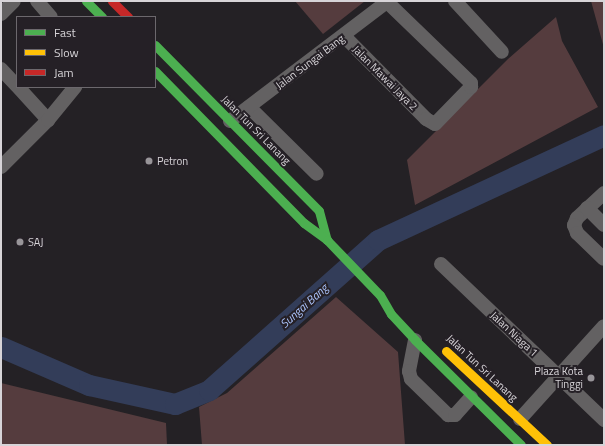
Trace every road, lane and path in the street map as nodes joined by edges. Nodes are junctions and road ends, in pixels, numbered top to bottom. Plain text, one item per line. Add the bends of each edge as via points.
1 (14, 1) edge
2 (37, 1) edge
3 (86, 1) edge
4 (112, 1) edge
5 (388, 1) edge
6 (455, 1) edge
7 (1, 14) edge
8 (50, 16) edge
9 (101, 16) edge
10 (127, 16) edge
11 (344, 36) junction
12 (156, 46) edge
13 (502, 52) dead end
14 (1, 69) edge
15 (156, 72) edge
16 (16, 86) edge
17 (18, 88) edge
18 (74, 88) edge
19 (249, 107) junction
20 (48, 120) junction
21 (230, 121) junction
22 (1, 167) edge
23 (317, 174) dead end
24 (604, 193) edge
25 (587, 208) junction
26 (604, 225) edge
27 (327, 240) junction
28 (604, 260) edge
29 (441, 264) dead end
30 (380, 296) junction
31 (398, 307) dead end
32 (604, 326) edge
33 (416, 340) junction
34 (440, 345) dead end
35 (559, 376) junction
36 (471, 397) junction
37 (520, 419) junction
38 (604, 420) edge
39 (521, 445) edge
40 (547, 445) edge

1 - 7 street
2 - 8 street
3 - 9 main road
4 - 10 main road
5 - 11 street, Jalan Sungai Bang
5 - 11 street, Jalan Mawai Jaya 2 via 471,85 435,124 426,119
6 - 13 street
11 - 19 street, Jalan Sungai Bang
12 - 21 main road, Jalan Tun Sri Lanang
14 - 16 street
15 - 27 main road, Jalan Tun Sri Lanang via 304,223
17 - 20 street
18 - 20 street
19 - 21 street, Jalan Sungai Bang
19 - 23 street
20 - 22 street
21 - 27 main road, Jalan Tun Sri Lanang via 319,211
24 - 25 street
25 - 26 street
25 - 28 street via 575,221 575,229
27 - 30 main road, Jalan Tun Sri Lanang
29 - 35 street, Jalan Niaga 1
30 - 31 main road, Jalan Tun Sri Lanang
30 - 33 main road, Jalan Tun Sri Lanang via 391,314
32 - 35 street
33 - 36 main road, Jalan Tun Sri Lanang
33 - 36 street via 409,374 417,385 448,415 455,415
34 - 37 main road, Jalan Tun Sri Lanang
35 - 37 street
35 - 38 street, Jalan Niaga 1
36 - 39 main road, Jalan Tun Sri Lanang
37 - 40 main road, Jalan Tun Sri Lanang

